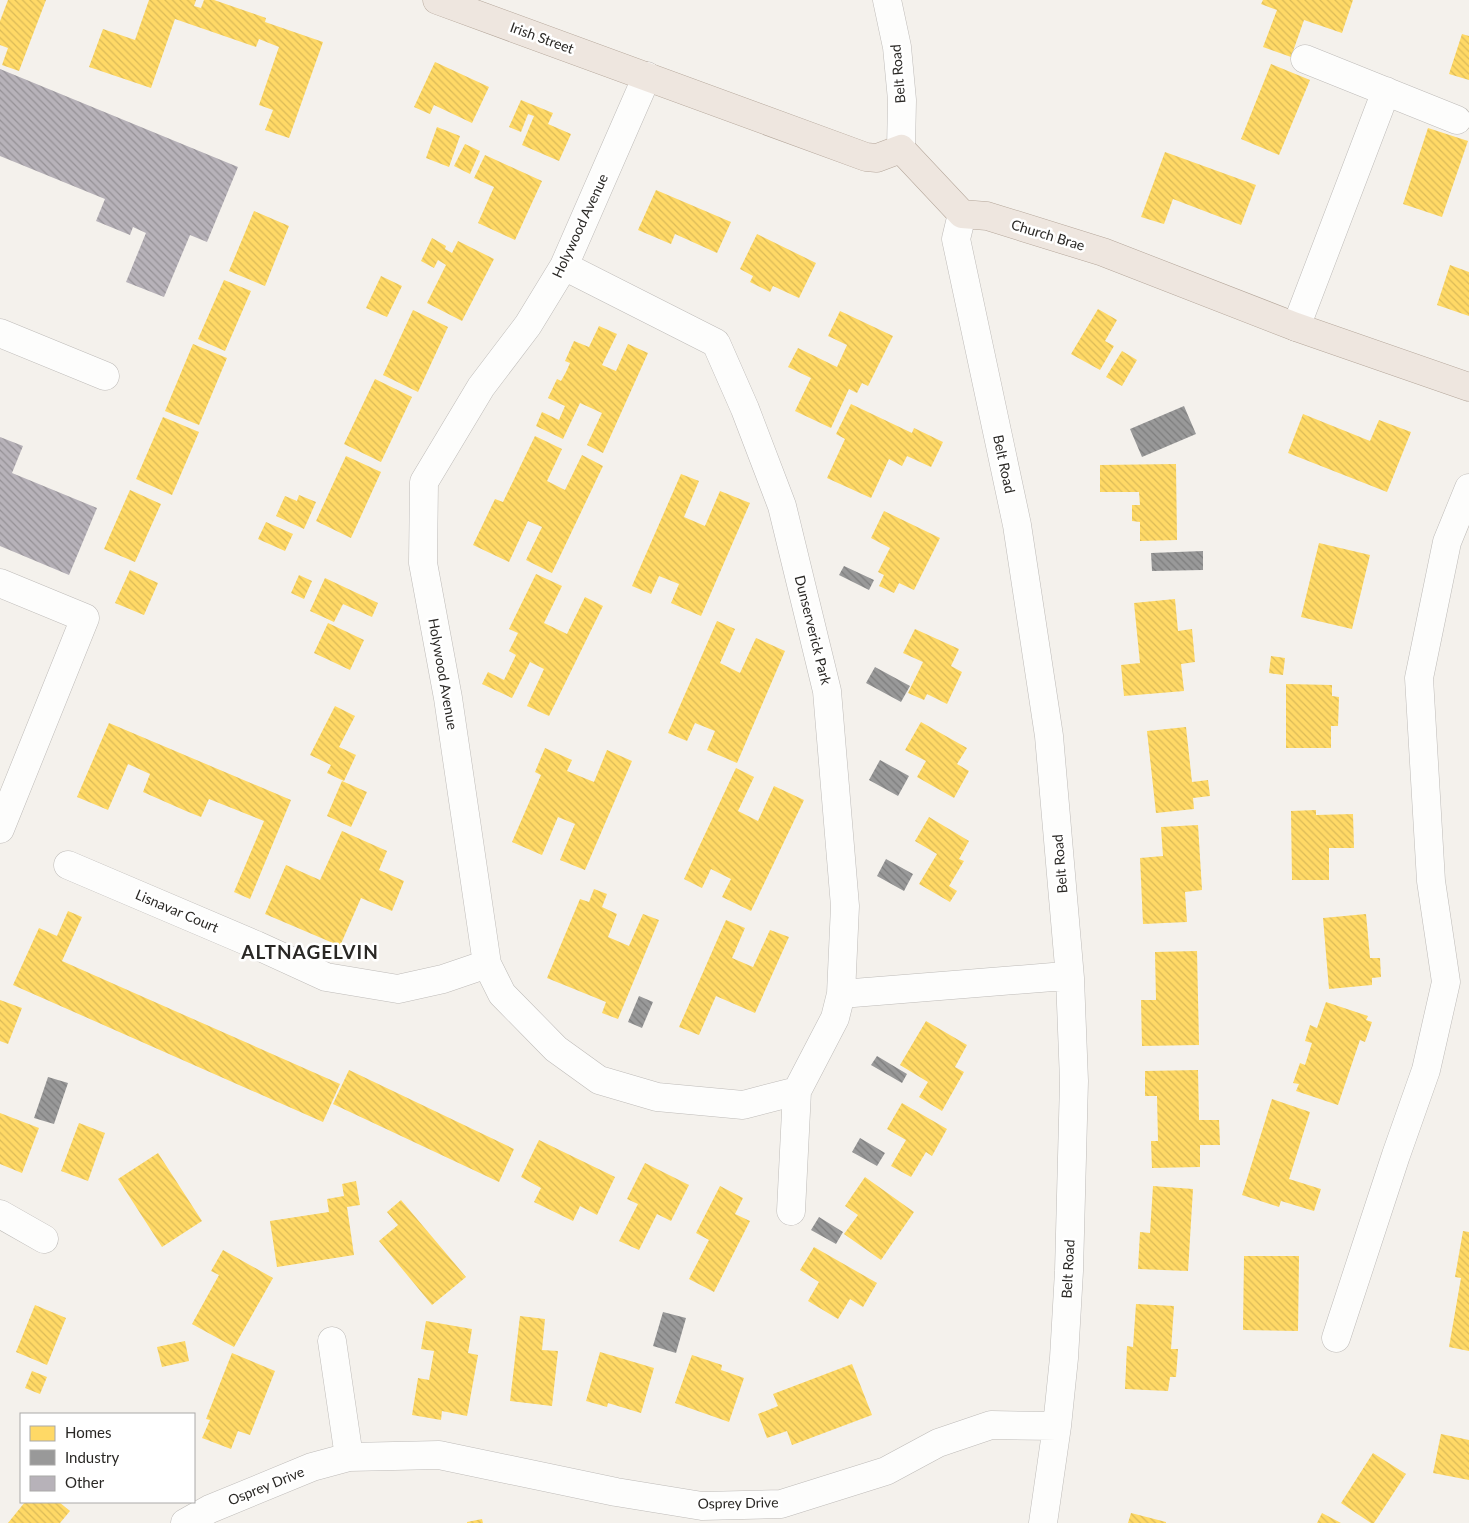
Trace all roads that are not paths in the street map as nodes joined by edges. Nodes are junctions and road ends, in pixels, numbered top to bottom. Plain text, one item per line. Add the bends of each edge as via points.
1 (437, 0) edge
2 (887, 0) edge
3 (1305, 59) dead end
4 (647, 76) junction
5 (1386, 92) junction
6 (1457, 120) dead end
7 (901, 149) junction
8 (962, 214) junction
9 (564, 266) junction
10 (1296, 327) junction
11 (0, 333) edge
12 (105, 376) dead end
13 (1469, 387) edge
14 (1469, 488) edge
15 (0, 583) edge
16 (0, 829) edge
17 (68, 865) dead end
18 (488, 964) junction
19 (1070, 978) junction
20 (841, 994) junction
21 (797, 1091) junction
22 (791, 1211) dead end
23 (0, 1214) edge
24 (44, 1238) dead end
25 (1336, 1338) dead end
26 (332, 1341) dead end
27 (1057, 1426) junction
28 (350, 1458) junction
29 (185, 1523) edge
30 (1043, 1523) edge

1 - 4 main road, Irish Street
2 - 7 street, Belt Road via 897,47 902,100
3 - 5 street
4 - 7 main road via 866,158 877,158
4 - 9 street, Holywood Avenue
5 - 6 street
5 - 10 street
7 - 8 main road
8 - 10 main road, Church Brae via 987,216 1103,252
8 - 19 street, Belt Road via 956,238 960,266 1017,525 1049,736
9 - 18 street, Holywood Avenue via 528,325 481,387 424,482 423,563 448,698
9 - 20 street, Dunserverick Park via 716,343 782,506 828,691 845,906
10 - 13 main road, Church Brae
11 - 12 street
14 - 25 street via 1447,542 1419,678 1431,881 1446,982 1426,1070
15 - 16 street via 85,618
17 - 18 street, Lisnavar Court via 326,977 398,989
18 - 21 street, Holywood Avenue via 502,994 556,1049 600,1080 657,1097 743,1105
19 - 20 street
19 - 27 street, Belt Road via 1074,1081 1072,1181 1064,1358
20 - 21 street, Dunserverick Park via 835,1018
21 - 22 street
23 - 24 street
26 - 28 street
27 - 28 street, Osprey Drive via 992,1425 938,1443 886,1471 781,1504 702,1506 439,1456
27 - 30 street, Belt Road
28 - 29 street, Osprey Drive via 312,1468 210,1509

